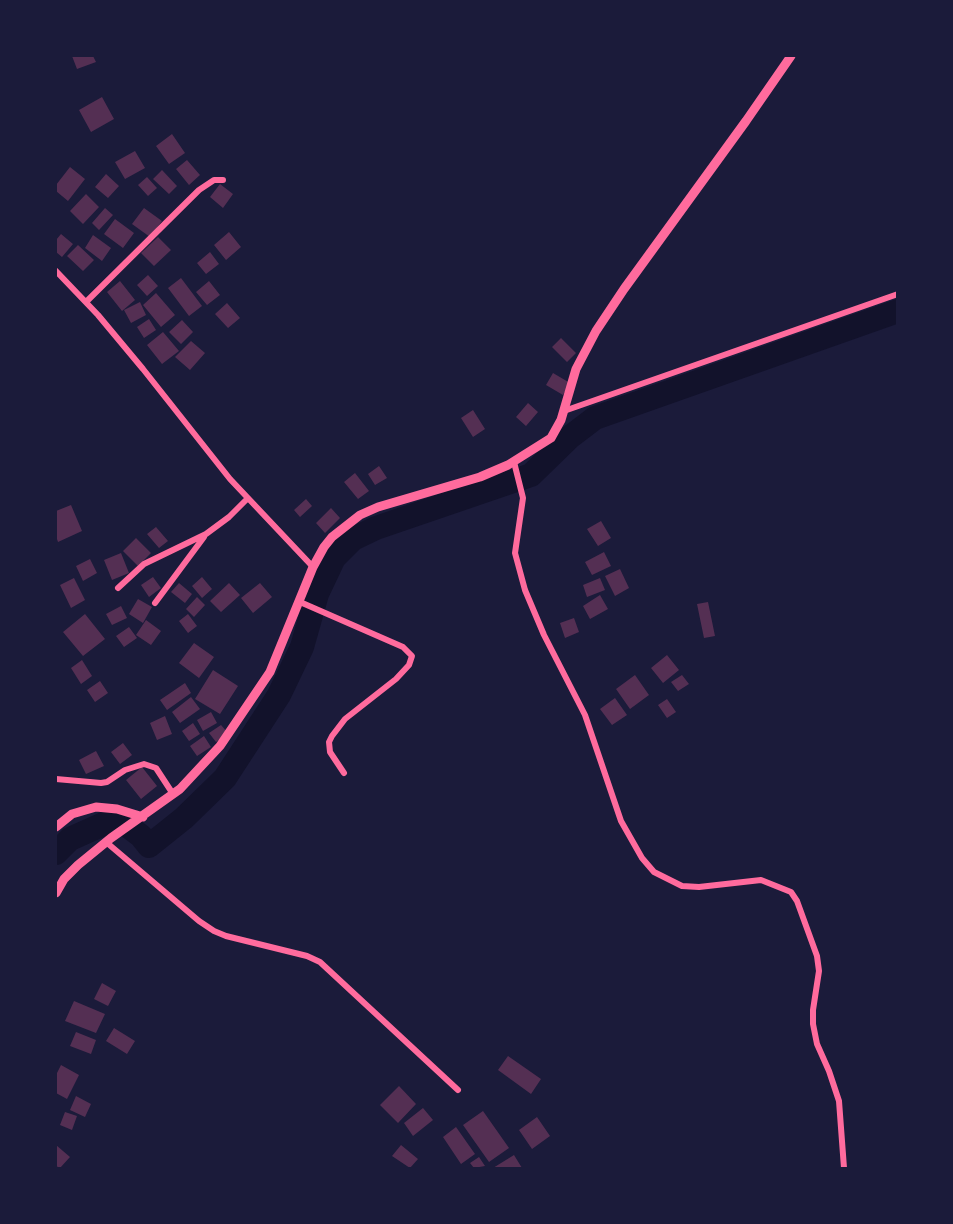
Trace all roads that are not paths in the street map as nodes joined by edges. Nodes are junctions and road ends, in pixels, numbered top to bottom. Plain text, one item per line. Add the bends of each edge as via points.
1 (791, 56) edge
2 (223, 180) dead end
3 (56, 271) edge
4 (897, 294) edge
5 (86, 302) junction
6 (564, 411) junction
7 (515, 466) junction
8 (248, 498) junction
9 (206, 534) junction
10 (313, 567) junction
11 (118, 588) dead end
12 (155, 603) dead end
13 (302, 603) junction
14 (344, 773) dead end
15 (56, 779) edge
16 (173, 794) junction
17 (143, 817) junction
18 (56, 827) edge
19 (109, 840) junction
20 (56, 892) edge
21 (458, 1090) dead end
22 (844, 1168) edge

1 - 6 street via 596,331 576,369
2 - 5 street via 206,184
3 - 5 street
4 - 6 street
5 - 8 street
6 - 7 street via 551,438
7 - 10 street via 360,515 332,537
7 - 22 street via 523,498 515,553 525,590 585,715 621,821 642,858 654,872 681,886 760,880 791,892 797,901 817,956 813,1024 816,1044 838,1101
8 - 9 street
8 - 10 street
9 - 11 street via 144,564
9 - 12 street
10 - 13 street
13 - 14 street via 403,647 412,656 396,679 345,719 332,736 330,752
13 - 16 street via 270,672 243,713 204,765
15 - 16 street via 107,782 124,770 144,764 156,768
16 - 17 street
17 - 18 street via 96,807 72,814
17 - 19 street
19 - 20 street via 70,872
19 - 21 street via 214,931 320,962

